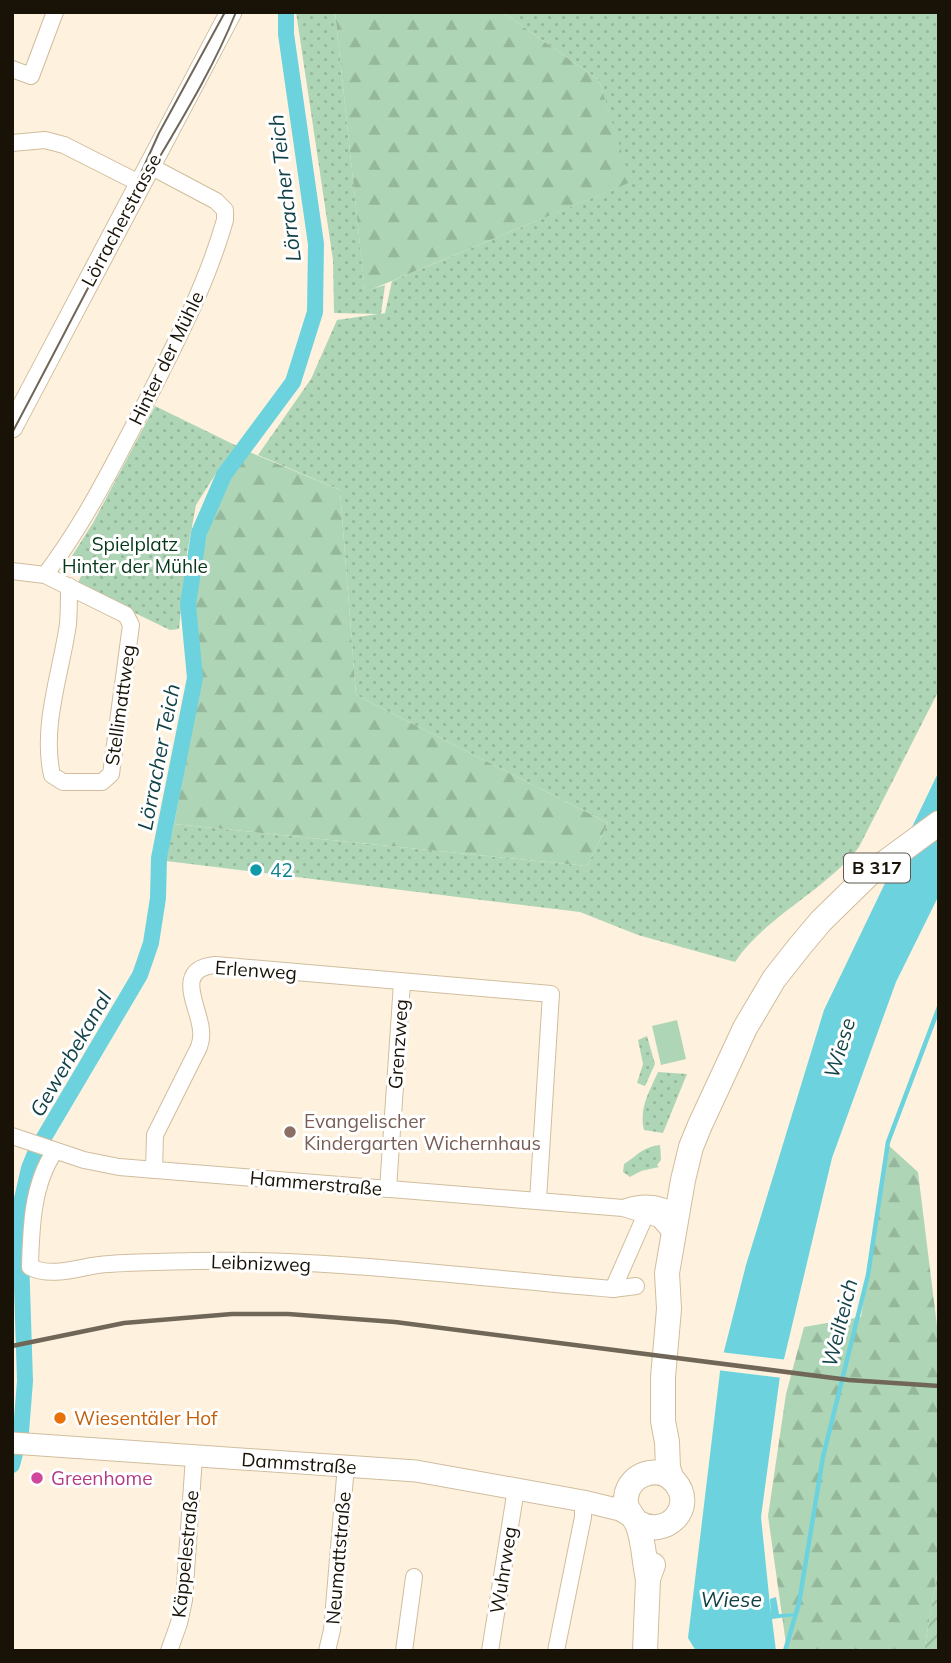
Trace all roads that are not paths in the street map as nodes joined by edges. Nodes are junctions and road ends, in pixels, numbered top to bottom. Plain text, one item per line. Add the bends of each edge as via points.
1 (55, 12) edge
2 (231, 12) edge
3 (12, 69) edge
4 (12, 143) edge
5 (145, 175) junction
6 (12, 427) edge
7 (12, 571) edge
8 (45, 575) junction
9 (69, 586) junction
10 (939, 823) edge
11 (402, 983) junction
12 (12, 1136) edge
13 (52, 1150) junction
14 (154, 1170) junction
15 (388, 1189) junction
16 (538, 1200) junction
17 (623, 1208) junction
18 (646, 1214) junction
19 (679, 1228) junction
20 (636, 1286) dead end
21 (613, 1289) junction
22 (663, 1421) junction
23 (12, 1443) edge
24 (194, 1457) junction
25 (346, 1465) junction
26 (672, 1479) junction
27 (636, 1480) junction
28 (516, 1489) junction
29 (583, 1501) junction
30 (634, 1519) junction
31 (667, 1525) junction
32 (414, 1577) dead end
33 (648, 1579) junction
34 (169, 1651) edge
35 (327, 1651) edge
36 (404, 1651) edge
37 (490, 1651) edge
38 (556, 1651) edge
39 (645, 1651) edge

1 - 3 street via 31,76
2 - 5 main road, Lörracherstrasse
4 - 5 street, Hinter der Mühle via 64,145
5 - 6 main road, Lörracherstrasse
5 - 8 street, Hinter der Mühle via 216,201 225,210 225,220 178,340 86,515
7 - 8 street, Stellimattweg
8 - 9 street, Stellimattweg
9 - 9 street, Stellimattweg via 127,615 131,625 111,774 102,782 63,782 52,775 49,760
10 - 19 main road, B 317 via 868,875 821,921 774,979 745,1028 714,1097
11 - 14 street, Erlenweg via 215,965 200,969 194,974 191,994 201,1027 199,1047 155,1135
11 - 15 street, Grenzweg
11 - 16 street via 551,995
12 - 13 street, Hammerstraße
13 - 14 street, Hammerstraße via 96,1163
13 - 21 street, Leibnizweg via 31,1229 30,1267 39,1272 104,1264 226,1261 369,1266
14 - 15 street, Hammerstraße
15 - 16 street, Hammerstraße
16 - 17 street, Hammerstraße
17 - 18 street, Hammerstraße
17 - 19 street, Hammerstraße via 638,1203 662,1205
18 - 19 street, Hammerstraße
18 - 21 street
19 - 22 main road, B 317 via 682,1272 669,1309
20 - 21 street, Leibnizweg
22 - 26 main road, B 317
22 - 27 main road, B 317 via 649,1465
23 - 24 main road, Dammstraße
24 - 25 main road, Dammstraße
24 - 34 street, Käppelestraße via 184,1600
25 - 28 main road, Dammstraße via 416,1471
25 - 35 street, Neumattstraße
26 - 27 main road via 658,1472
26 - 31 main road via 682,1500 679,1512
27 - 29 main road, Dammstraße via 619,1492
27 - 30 main road via 626,1502
28 - 29 main road, Dammstraße
28 - 37 street, Wuhrweg
29 - 30 main road, Dammstraße via 620,1510
29 - 38 street
30 - 31 main road via 655,1528
30 - 33 main road
31 - 33 main road
32 - 36 street
33 - 39 main road

